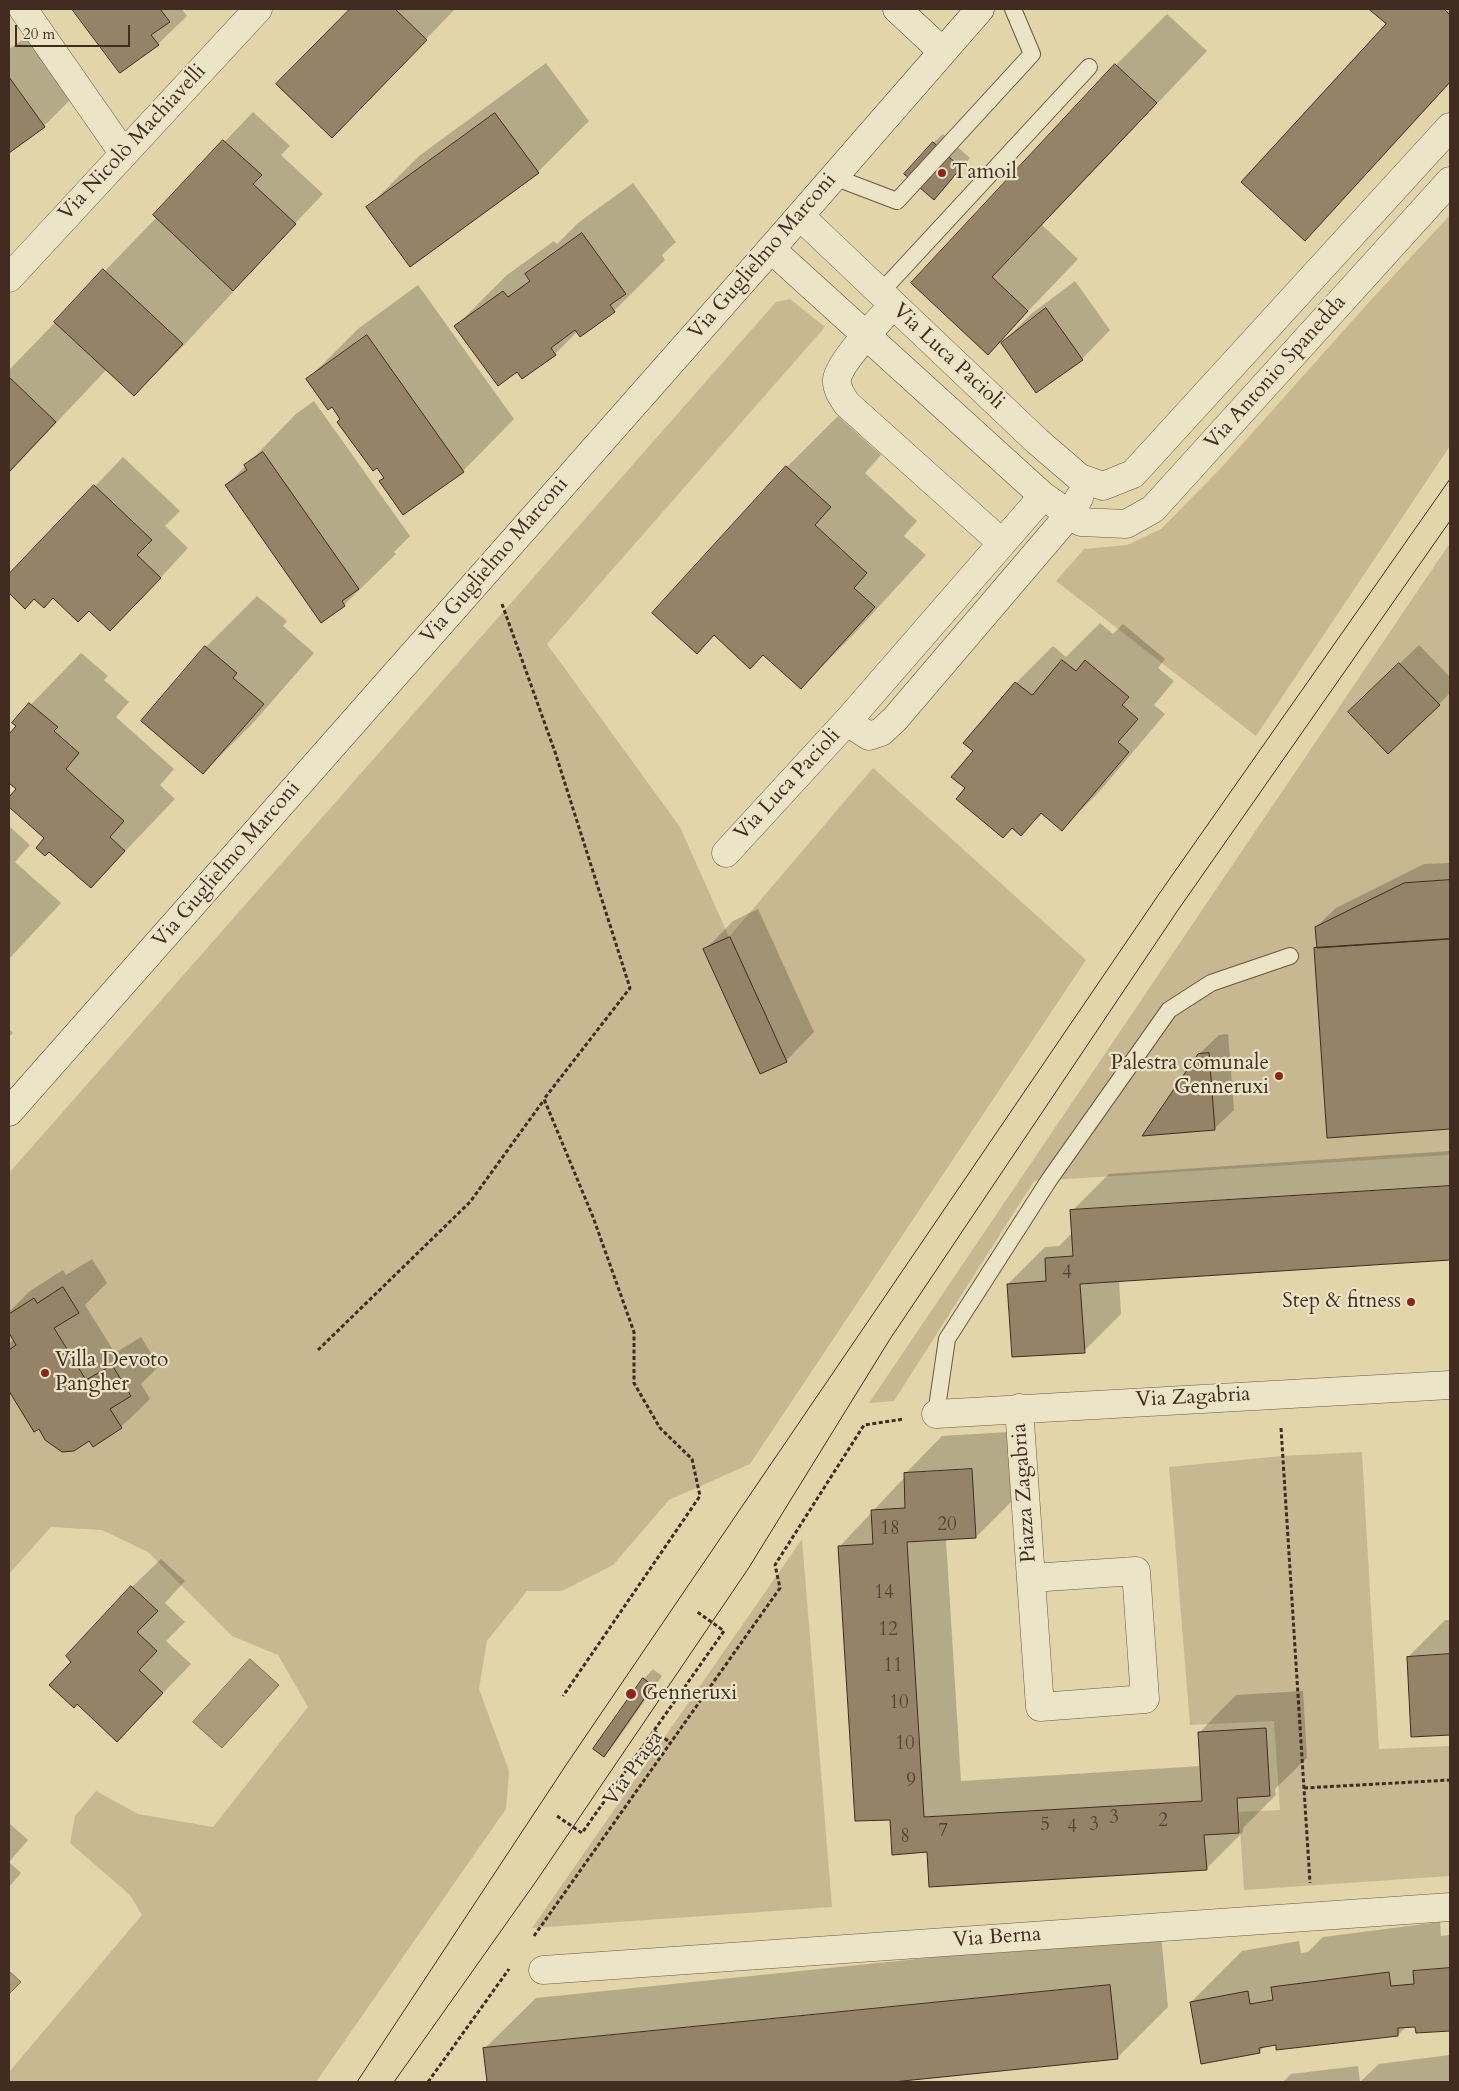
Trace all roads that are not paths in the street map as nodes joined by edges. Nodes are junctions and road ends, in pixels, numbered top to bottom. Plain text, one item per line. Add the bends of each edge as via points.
1 (24, 9) edge
2 (258, 9) edge
3 (897, 9) edge
4 (980, 9) edge
5 (1013, 9) edge
6 (942, 51) junction
7 (1089, 67) dead end
8 (1450, 127) edge
9 (124, 154) junction
10 (834, 176) junction
11 (1450, 181) edge
12 (800, 216) junction
13 (771, 250) junction
14 (1317, 273) junction
15 (9, 278) edge
16 (1345, 298) junction
17 (887, 299) junction
18 (866, 336) junction
19 (1096, 484) junction
20 (1043, 496) junction
21 (1075, 518) junction
22 (1002, 544) junction
23 (851, 718) junction
24 (726, 853) dead end
25 (1290, 956) dead end
26 (9, 1112) edge
27 (1450, 1385) edge
28 (1019, 1408) junction
29 (936, 1414) joint
30 (1031, 1578) junction
31 (1450, 1907) edge
32 (544, 1970) dead end

1 - 9 street
2 - 9 street, Via Nicolò Machiavelli
3 - 6 street
4 - 6 street, Via Guglielmo Marconi
5 - 10 lane via 1032,54 897,201
6 - 10 street, Via Guglielmo Marconi
7 - 17 lane
8 - 14 street, Via Antonio Spanedda
9 - 15 street, Via Nicolò Machiavelli
10 - 12 street, Via Guglielmo Marconi
11 - 16 street, Via Antonio Spanedda
12 - 13 street, Via Guglielmo Marconi
12 - 17 street, Via Luca Pacioli
13 - 18 street, Via Luca Pacioli
13 - 26 street, Via Guglielmo Marconi
14 - 16 street
14 - 19 street, Via Antonio Spanedda via 1133,474
16 - 21 street, Via Antonio Spanedda via 1153,509 1126,524
17 - 18 street
17 - 19 street, Via Luca Pacioli via 1037,441 1080,478
18 - 20 street, Via Luca Pacioli
18 - 22 street, Via Luca Pacioli via 843,366 837,379 839,392 847,404
19 - 21 street
20 - 21 street, Via Luca Pacioli
20 - 22 street, Via Luca Pacioli
21 - 23 street, Via Luca Pacioli via 881,732 870,736 858,729
22 - 23 street, Via Luca Pacioli
23 - 24 street, Via Luca Pacioli
25 - 29 lane via 1211,983 1169,1010 1050,1180 947,1339
27 - 28 street, Via Zagabria
28 - 29 street, Via Zagabria
28 - 30 street, Piazza Zagabria
30 - 30 street, Piazza Zagabria via 1040,1707 1145,1699 1136,1571
31 - 32 street, Via Berna

